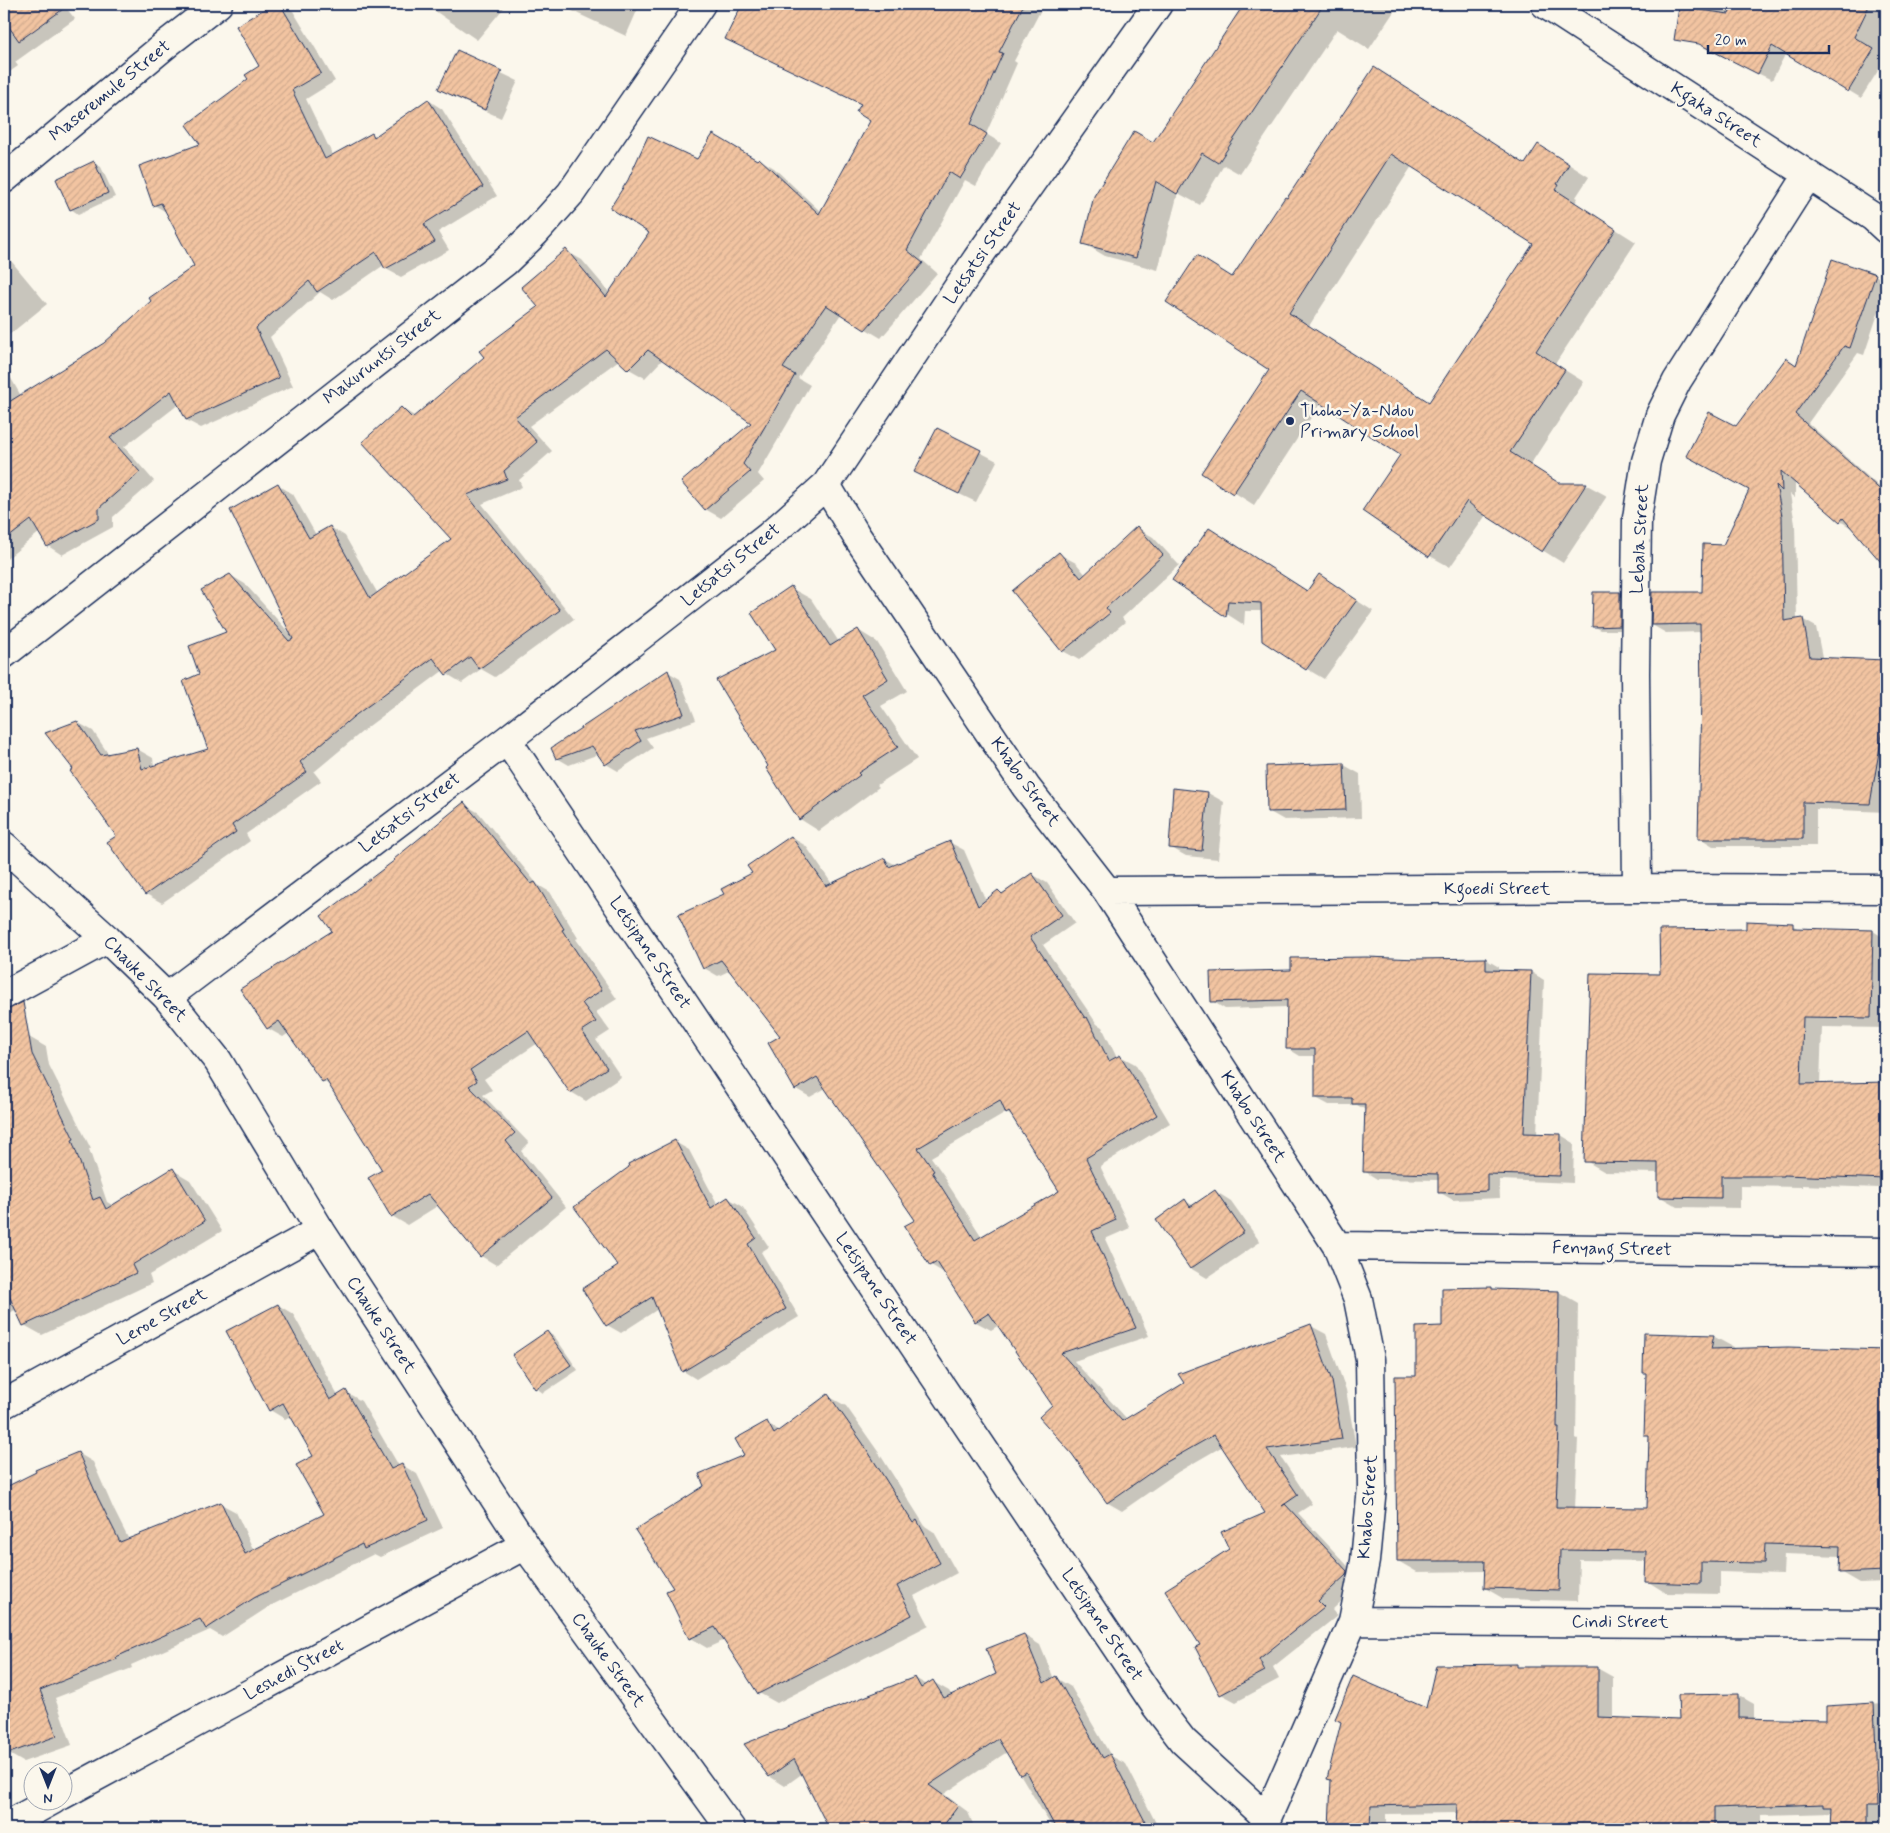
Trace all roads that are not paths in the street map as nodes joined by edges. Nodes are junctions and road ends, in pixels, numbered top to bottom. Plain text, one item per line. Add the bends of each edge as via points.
1 (218, 4) edge
2 (701, 4) edge
3 (1158, 4) edge
4 (1545, 4) edge
5 (1808, 175) junction
6 (4, 178) edge
7 (1886, 229) edge
8 (826, 485) junction
9 (4, 654) edge
10 (507, 740) junction
11 (4, 846) edge
12 (1637, 888) junction
13 (1886, 889) edge
14 (1107, 891) junction
15 (107, 939) junction
16 (4, 995) edge
17 (167, 997) junction
18 (320, 1230) junction
19 (1337, 1246) junction
20 (1886, 1252) edge
21 (4, 1404) edge
22 (525, 1544) junction
23 (1353, 1621) junction
24 (1886, 1624) edge
25 (72, 1790) edge
26 (35, 1810) edge
27 (1264, 1824) edge
28 (4, 1827) edge
29 (731, 1829) edge

1 - 6 street, Maseremule Street
2 - 9 street, Makuruntsi Street via 571,193 511,256
3 - 8 street, Letsatsi Street via 977,259
4 - 5 street, Kgaka Street
5 - 7 street, Kgaka Street
5 - 12 street, Lebala Street via 1677,381 1660,415 1646,461 1637,518
8 - 10 street, Letsatsi Street via 769,536
8 - 14 street, Khabo Street via 856,535 1026,787
10 - 17 street, Letsatsi Street
10 - 27 street, Letsipane Street via 1156,1706 1183,1741
11 - 15 street, Chauke Street
12 - 13 street, Kgoedi Street
12 - 14 street, Kgoedi Street
14 - 19 street, Khabo Street
15 - 16 street
15 - 17 street, Chauke Street
17 - 18 street, Chauke Street via 218,1061
18 - 21 street, Leroe Street
18 - 22 street, Chauke Street
19 - 20 street, Fenyang Street
19 - 23 street, Khabo Street via 1358,1299 1370,1359 1372,1487 1365,1561
22 - 25 street, Leshedi Street
22 - 29 street, Chauke Street
23 - 24 street, Cindi Street
23 - 27 street, Khabo Street
26 - 28 street

